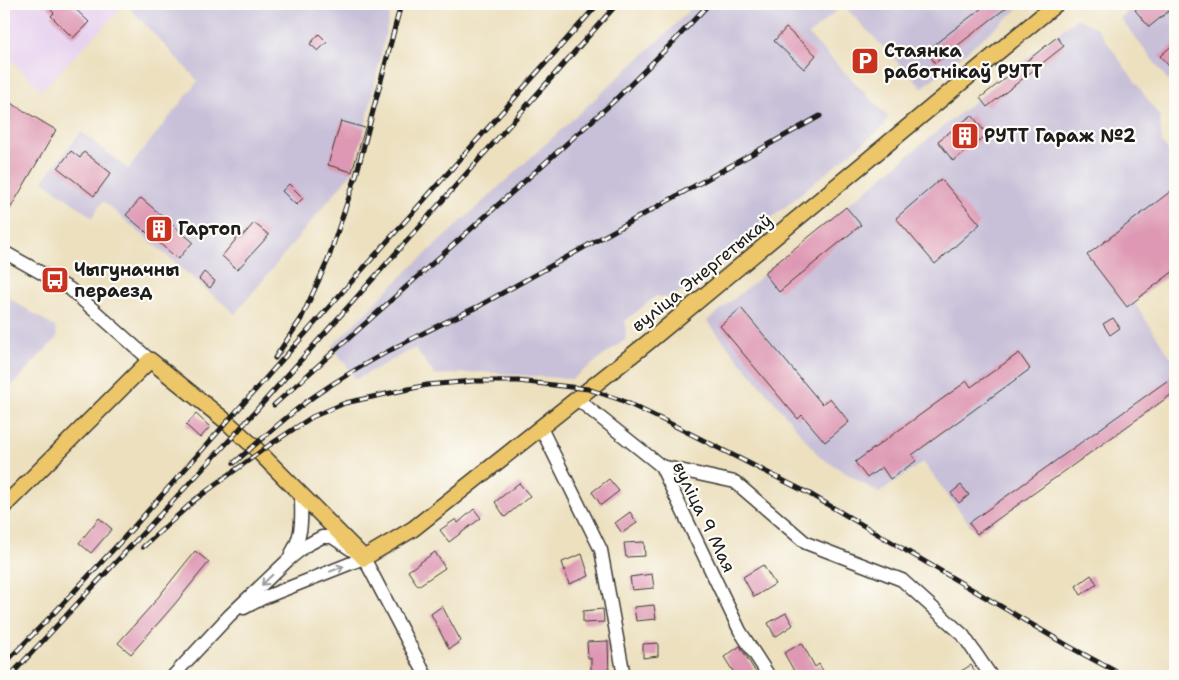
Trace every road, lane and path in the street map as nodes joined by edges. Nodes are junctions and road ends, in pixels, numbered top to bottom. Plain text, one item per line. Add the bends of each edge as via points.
1 (1056, 4) edge
2 (4, 252) edge
3 (150, 360) junction
4 (577, 398) junction
5 (541, 428) junction
6 (660, 466) junction
7 (301, 494) junction
8 (4, 506) edge
9 (364, 558) junction
10 (288, 560) junction
11 (229, 616) junction
12 (173, 676) edge
13 (426, 676) edge
14 (624, 676) edge
15 (769, 676) edge
16 (991, 676) edge

1 - 4 main road, вуліца Энергетыкаў via 687,311
2 - 3 street via 70,289
3 - 7 main road via 227,422
3 - 8 main road
4 - 5 main road, вуліца Энергетыкаў
4 - 6 street, вуліца 9 Мая
5 - 9 main road, вуліца Энергетыкаў via 413,529
5 - 14 street via 601,550
6 - 15 street, вуліца 9 Мая via 740,631
6 - 16 street via 735,482 806,543 902,580 963,634
7 - 9 main road
7 - 10 street via 302,527 299,541
9 - 10 street via 332,537 322,537
11 -> 9 street via 263,598
9 - 13 street
10 -> 11 street
11 - 12 street

